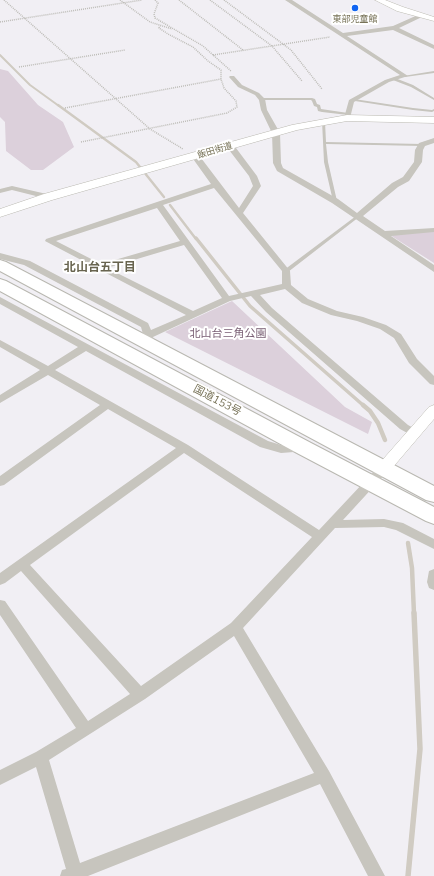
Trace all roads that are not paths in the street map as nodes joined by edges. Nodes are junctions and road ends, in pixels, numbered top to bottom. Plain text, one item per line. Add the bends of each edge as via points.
1 (288, 0) edge
2 (379, 0) edge
3 (422, 16) junction
4 (434, 19) edge
5 (394, 28) junction
6 (342, 35) junction
7 (434, 47) edge
8 (434, 72) edge
9 (405, 76) junction
10 (232, 77) road end
11 (394, 79) junction
12 (262, 99) junction
13 (434, 99) edge
14 (355, 100) junction
15 (434, 110) edge
16 (347, 116) junction
17 (434, 120) edge
18 (323, 122) junction
19 (276, 133) junction
20 (434, 140) edge
21 (325, 143) junction
22 (422, 145) junction
23 (230, 146) junction
24 (195, 156) junction
25 (216, 185) junction
26 (0, 191) edge
27 (48, 197) junction
28 (335, 201) junction
29 (158, 204) junction
30 (0, 213) edge
31 (239, 213) junction
32 (357, 217) junction
33 (434, 230) edge
34 (383, 234) junction
35 (185, 242) junction
36 (0, 256) edge
37 (0, 265) edge
38 (100, 267) junction
39 (434, 269) edge
40 (286, 271) junction
41 (0, 284) edge
42 (287, 286) junction
43 (250, 293) junction
44 (230, 298) junction
45 (0, 300) edge
46 (193, 315) junction
47 (150, 340) junction
48 (0, 343) edge
49 (85, 347) junction
50 (48, 369) junction
51 (434, 382) edge
52 (0, 400) edge
53 (107, 405) junction
54 (434, 410) edge
55 (415, 433) junction
56 (184, 448) junction
57 (304, 448) junction
58 (377, 476) junction
59 (0, 482) edge
60 (434, 495) edge
61 (434, 516) edge
62 (333, 524) junction
63 (320, 537) junction
64 (434, 545) edge
65 (22, 564) junction
66 (434, 574) edge
67 (0, 580) edge
68 (434, 585) edge
69 (0, 605) edge
70 (236, 627) junction
71 (140, 695) junction
72 (86, 730) junction
73 (41, 757) junction
74 (324, 776) junction
75 (0, 778) edge
76 (73, 875) edge
77 (377, 876) edge

1 - 6 street
2 - 3 street
3 - 4 street
3 - 5 street
5 - 6 street
5 - 7 street
6 - 9 street
8 - 9 lane
9 - 11 street
10 - 12 street via 240,86
11 - 13 lane
11 - 14 street
12 - 16 lane via 312,99 315,105 319,106 319,110
12 - 19 street via 264,110
14 - 15 lane
14 - 16 street via 351,102
16 - 17 main road, 飯田街道
16 - 18 main road, 飯田街道
18 - 19 main road, 飯田街道
18 - 21 lane
19 - 23 main road, 飯田街道
19 - 28 street via 277,163 280,169
20 - 22 street
21 - 22 lane
21 - 28 lane via 326,162
22 - 32 street via 418,162 406,179
23 - 24 main road, 飯田街道
23 - 31 street via 253,176 257,186
24 - 25 street
24 - 27 main road, 飯田街道
25 - 29 street
25 - 31 street
26 - 27 street via 12,188
27 - 30 main road, 飯田街道
28 - 32 street
29 - 35 street
29 - 38 street via 49,241
31 - 40 street
32 - 34 street
32 - 40 lane
33 - 34 street
34 - 39 street
35 - 38 street
35 - 44 street
36 - 47 street via 28,263 145,325
37 - 47 highway, 国道153号
38 - 46 street
40 - 42 street
41 - 57 highway, 国道153号
42 - 43 street
42 - 51 street via 306,301 334,313 383,327 398,336 412,361
43 - 44 street
43 - 55 street via 404,427
44 - 46 street
45 - 49 street
46 - 47 street
47 - 58 highway, 国道153号
48 - 50 street
49 - 50 street
49 - 57 street via 264,444 281,449
50 - 52 street
50 - 53 street
53 - 56 street
53 - 59 street
54 - 55 street
55 - 58 street
56 - 63 street
56 - 65 street
57 - 58 highway, 国道153号
58 - 60 highway, 国道153号
58 - 61 highway, 国道153号
58 - 62 street
62 - 63 street
62 - 64 street via 384,523 399,526
63 - 70 street
65 - 67 street
65 - 71 street
66 - 68 street
69 - 72 street
70 - 71 street
70 - 74 street
71 - 72 street
72 - 73 street
73 - 75 street
73 - 76 street
74 - 76 street
74 - 77 street

